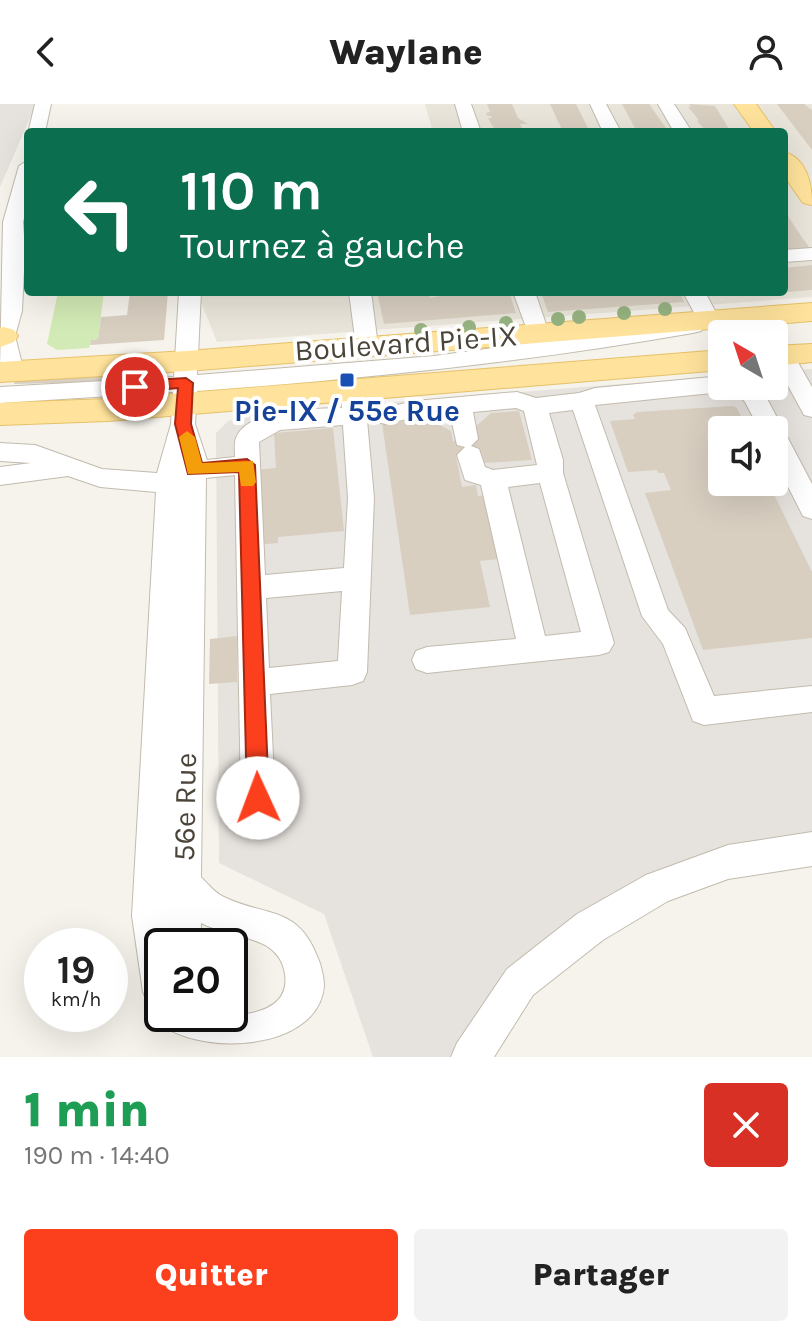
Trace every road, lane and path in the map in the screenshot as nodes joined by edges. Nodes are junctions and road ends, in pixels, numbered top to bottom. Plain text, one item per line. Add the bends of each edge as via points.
1 (43, 104) edge
2 (463, 104) edge
3 (598, 104) edge
4 (666, 104) edge
5 (745, 104) edge
6 (37, 128) edge
7 (471, 128) edge
8 (610, 128) edge
9 (681, 128) edge
10 (762, 128) edge
11 (788, 165) edge
12 (24, 181) edge
13 (812, 198) edge
14 (812, 254) edge
15 (788, 256) edge
16 (190, 296) edge
17 (361, 296) edge
18 (525, 296) edge
19 (696, 296) edge
20 (812, 312) edge
21 (741, 317) junction
22 (708, 320) edge
23 (709, 320) joint
24 (538, 333) junction
25 (2, 337) edge
26 (367, 346) junction
27 (475, 360) junction
28 (708, 361) edge
29 (795, 362) edge
30 (597, 370) junction
31 (551, 373) junction
32 (3, 382) edge
33 (708, 385) edge
34 (185, 393) junction
35 (571, 402) junction
36 (354, 403) junction
37 (460, 405) junction
38 (535, 406) junction
39 (812, 409) edge
40 (0, 414) edge
41 (0, 452) edge
42 (788, 462) edge
43 (247, 465) junction
44 (67, 468) junction
45 (194, 470) junction
46 (550, 473) junction
47 (0, 476) edge
48 (493, 479) junction
49 (169, 482) junction
50 (812, 509) edge
51 (357, 578) junction
52 (251, 588) junction
53 (176, 614) junction
54 (533, 649) junction
55 (427, 660) dead end
56 (254, 683) junction
57 (812, 699) edge
58 (172, 730) junction
59 (258, 798) dead end
60 (812, 849) edge
61 (183, 884) junction
62 (151, 928) edge
63 (182, 928) edge
64 (182, 1032) edge
65 (471, 1057) edge

1 - 6 street
2 - 7 street
3 - 8 street
4 - 9 street
5 - 10 main road
11 - 13 main road
12 - 25 street via 13,222 11,311
14 - 15 street
16 - 34 street, 56e Rue
17 - 26 street
18 - 24 street
19 - 23 street
20 - 21 main road, Boulevard Pie-IX
21 - 23 main road, Boulevard Pie-IX
21 - 27 street via 604,344
22 - 24 main road, Boulevard Pie-IX
24 - 26 main road, Boulevard Pie-IX
25 - 32 street
26 - 34 main road, Boulevard Pie-IX
27 - 30 street
27 - 34 street
28 - 30 main road, Boulevard Pie-IX
29 - 39 street
30 - 31 main road, Boulevard Pie-IX
31 - 35 street
31 - 36 main road, Boulevard Pie-IX
32 - 34 main road, Boulevard Pie-IX
32 - 34 street
33 - 35 street
34 - 36 main road, Boulevard Pie-IX
34 - 40 main road, Boulevard Pie-IX
34 - 45 street, 56e Rue
34 - 49 street, 56e Rue
35 - 38 street
35 - 57 street via 656,616 675,637 704,711
36 - 37 street via 386,416
36 - 43 street via 259,427 247,440
36 - 51 street via 361,498
37 - 38 street via 517,400
37 - 48 street via 474,473
38 - 46 street
41 - 44 street via 35,454
42 - 50 street
43 - 45 street
43 - 52 street
44 - 47 street
44 - 49 street via 127,482
45 - 53 street, 56e Rue
46 - 48 street
46 - 54 street via 599,643
48 - 54 street
49 - 53 street, 56e Rue
51 - 52 street
51 - 56 street via 352,672
52 - 56 street
53 - 58 street, 56e Rue
54 - 55 street
56 - 59 street
58 - 61 street, 56e Rue
58 - 62 street, 56e Rue
60 - 65 street via 728,862 658,887 590,927 520,982
61 - 63 street
61 - 64 street, 56e Rue via 212,910 281,932 297,952 305,978 293,1019 264,1043 224,1051

